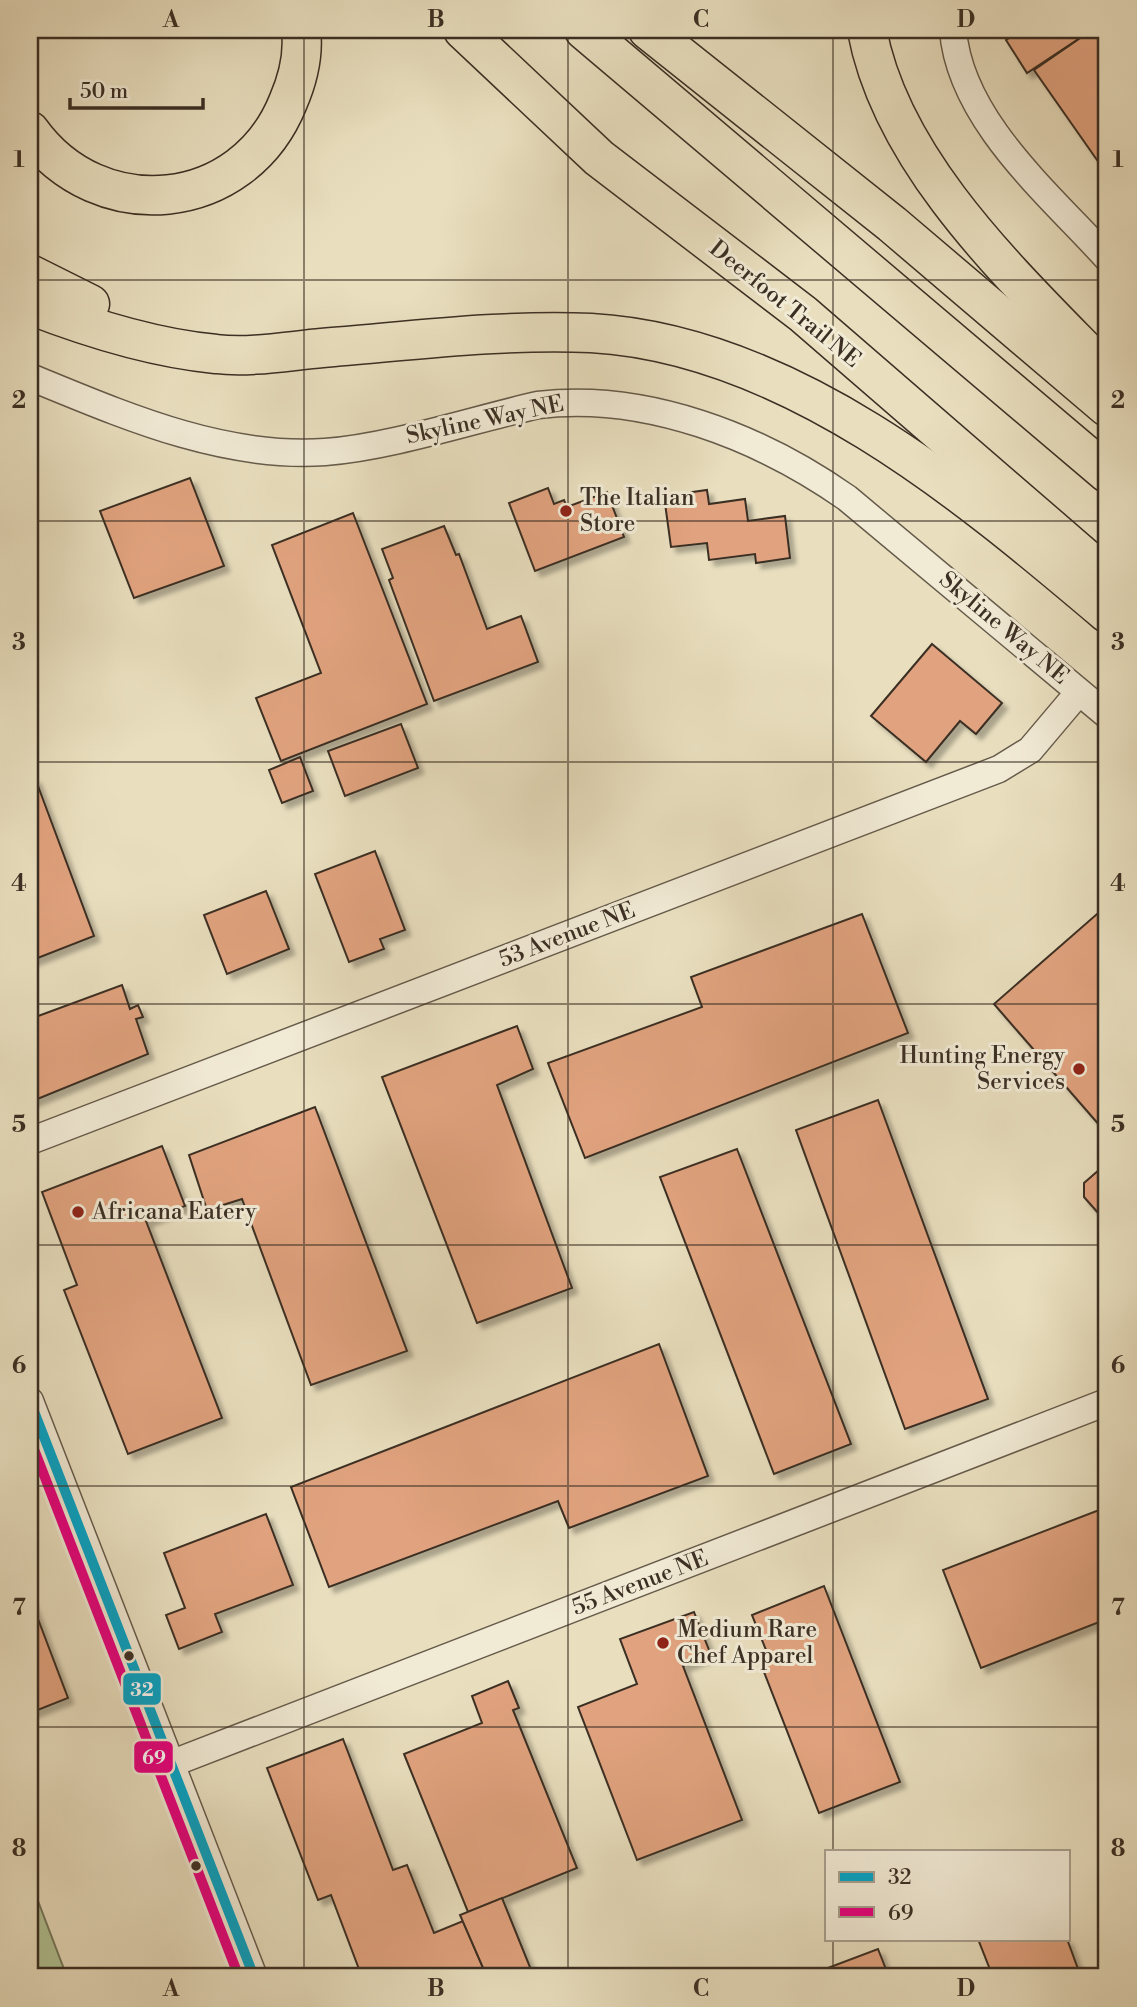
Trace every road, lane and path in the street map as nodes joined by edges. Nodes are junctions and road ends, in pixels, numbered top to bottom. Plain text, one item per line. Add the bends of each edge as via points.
1 (301, 30) edge
2 (463, 30) edge
3 (584, 30) edge
4 (648, 30) edge
5 (867, 30) edge
6 (953, 30) edge
7 (30, 131) edge
8 (1107, 258) edge
9 (30, 274) edge
10 (30, 305) edge
11 (279, 351) junction
12 (1107, 373) edge
13 (30, 376) edge
14 (1107, 407) edge
15 (1107, 473) edge
16 (1107, 577) edge
17 (1107, 613) edge
18 (1079, 692) junction
19 (1107, 715) edge
20 (30, 1141) edge
21 (30, 1401) edge
22 (1107, 1402) edge
23 (173, 1763) junction
24 (254, 1977) edge

1 - 7 highway via 300,65 283,114 250,158 210,185 163,196 113,190 83,179 54,159
2 - 16 highway, Deerfoot Trail NE via 598,158 803,314
3 - 15 highway
4 - 14 highway via 892,223
5 - 12 highway via 893,112 940,188
6 - 8 street via 955,50 974,104 997,136
9 - 11 highway via 82,302 120,314 204,339
10 - 11 highway via 111,333 171,347 219,355
11 - 17 highway via 476,336 589,333 700,351 827,406 881,440 998,523
13 - 18 street, Skyline Way NE via 143,424 263,450 294,452 355,448 568,401 626,405 668,415 723,433 825,483
18 - 19 street, Skyline Way NE
18 - 20 street, 53 Avenue NE via 1030,750 999,769
21 - 23 street
22 - 23 street, 55 Avenue NE
23 - 24 street

